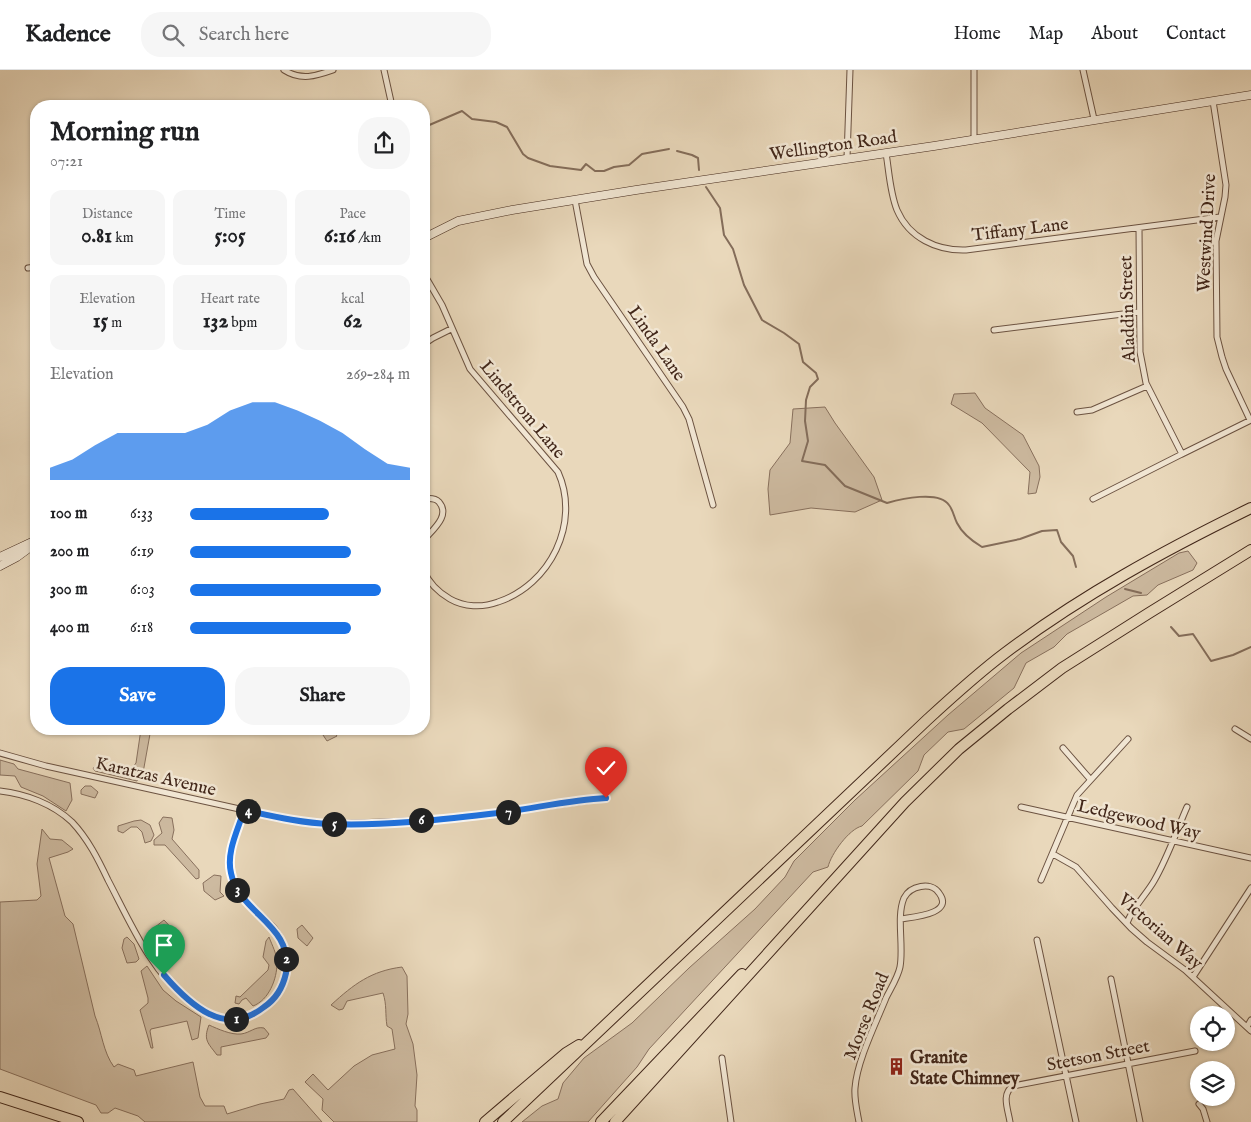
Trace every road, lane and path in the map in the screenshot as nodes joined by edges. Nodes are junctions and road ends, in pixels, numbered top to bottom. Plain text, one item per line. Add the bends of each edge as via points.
1 (284, 70) edge
2 (333, 70) edge
3 (384, 70) edge
4 (850, 70) edge
5 (974, 70) edge
6 (1083, 70) edge
7 (1251, 95) edge
8 (391, 100) edge
9 (1213, 101) junction
10 (1094, 120) junction
11 (974, 138) junction
12 (886, 153) junction
13 (847, 158) junction
14 (575, 200) junction
15 (1220, 217) junction
16 (1139, 228) junction
17 (430, 235) edge
18 (430, 284) edge
19 (1139, 312) junction
20 (452, 329) junction
21 (994, 330) dead end
22 (430, 340) edge
23 (1147, 386) junction
24 (1077, 412) dead end
25 (1250, 420) edge
26 (1182, 454) junction
27 (430, 498) edge
28 (1093, 499) dead end
29 (713, 505) dead end
30 (1251, 508) edge
31 (430, 533) edge
32 (30, 544) edge
33 (30, 545) edge
34 (1251, 550) edge
35 (0, 557) edge
36 (0, 566) edge
37 (430, 580) edge
38 (1235, 729) dead end
39 (1128, 739) dead end
40 (1251, 739) edge
41 (1063, 748) dead end
42 (0, 753) edge
43 (1090, 779) junction
44 (0, 791) edge
45 (606, 798) dead end
46 (1022, 807) dead end
47 (1187, 807) dead end
48 (244, 810) junction
49 (1066, 817) junction
50 (1172, 841) junction
51 (1053, 854) junction
52 (1251, 858) edge
53 (1041, 880) dead end
54 (1251, 888) edge
55 (1249, 898) edge
56 (801, 916) junction
57 (901, 919) junction
58 (1127, 923) junction
59 (1037, 940) dead end
60 (1193, 978) junction
61 (1111, 979) dead end
62 (1251, 1020) edge
63 (1249, 1029) edge
64 (597, 1033) junction
65 (1190, 1051) edge
66 (722, 1058) dead end
67 (1127, 1063) junction
68 (1066, 1075) junction
69 (0, 1097) edge
70 (1200, 1106) edge
71 (63, 1122) edge
72 (78, 1122) edge
73 (485, 1122) edge
74 (503, 1122) edge
75 (601, 1122) edge
76 (616, 1122) edge
77 (731, 1122) edge
78 (859, 1122) edge
79 (1010, 1122) edge
80 (1076, 1122) edge
81 (1140, 1122) edge
82 (1207, 1122) edge

1 - 2 street via 289,74 312,77
3 - 8 street
4 - 13 street
5 - 11 street
6 - 10 street
7 - 9 main road, Wellington Road
9 - 10 main road, Wellington Road
9 - 15 street, Westwind Drive via 1226,185
10 - 11 main road, Wellington Road
11 - 12 main road, Wellington Road
12 - 13 main road, Wellington Road
12 - 16 street, Tiffany Lane via 897,211 914,233 937,248 966,250
13 - 14 main road, Wellington Road
14 - 17 main road, Wellington Road via 466,219
14 - 29 street, Linda Lane via 587,264 683,407
15 - 16 street, Tiffany Lane
15 - 25 street, Westwind Drive via 1216,241 1218,344
16 - 19 street, Aladdin Street
18 - 20 street, Lindstrom Lane
19 - 21 street
19 - 23 street, Aladdin Street via 1140,352
20 - 22 street
20 - 37 street, Lindstrom Lane via 467,364 478,380 558,472 564,487 566,519 559,543 540,575 519,593 502,601 475,606 457,602 448,598
23 - 24 street via 1092,410
23 - 26 street, Aladdin Street
25 - 26 street
26 - 28 street
27 - 31 street via 437,500 443,514
30 - 64 highway via 1114,579 991,664 927,720
32 - 35 main road
33 - 36 main road
34 - 56 highway via 1094,647 1008,709 959,749 912,796
38 - 40 street
39 - 43 street
41 - 43 street
42 - 48 street, Karatzas Avenue
43 - 49 street
44 - 48 street via 40,802 71,822 93,850 138,936 164,975 197,1007 228,1019 250,1016 271,1002 282,985 286,966 278,934 244,900 231,875 231,851
45 - 48 street, Karatzas Avenue via 436,820 360,824 307,822
46 - 49 street, Ledgewood Way
47 - 50 street
49 - 50 street, Ledgewood Way
49 - 51 street
50 - 52 street, Ledgewood Way
50 - 58 street via 1153,884
51 - 53 street
51 - 58 street, Victorian Way via 1086,876
54 - 55 street
55 - 60 street
56 - 75 highway
56 - 76 highway
57 - 57 street, Morse Road via 907,893 926,886 939,892 942,904 938,910
57 - 78 street, Morse Road via 899,972 870,1036 855,1088
58 - 60 street, Victorian Way
59 - 68 street
60 - 63 street, Victorian Way
61 - 67 street
62 - 63 street
64 - 73 highway via 566,1053
64 - 74 highway
65 - 67 street, Stetson Street
66 - 77 street
67 - 68 street, Stetson Street
67 - 81 street
68 - 79 street, Stetson Street via 1020,1084 1007,1090 1005,1096
68 - 80 street
69 - 71 highway
69 - 72 highway
70 - 82 street

